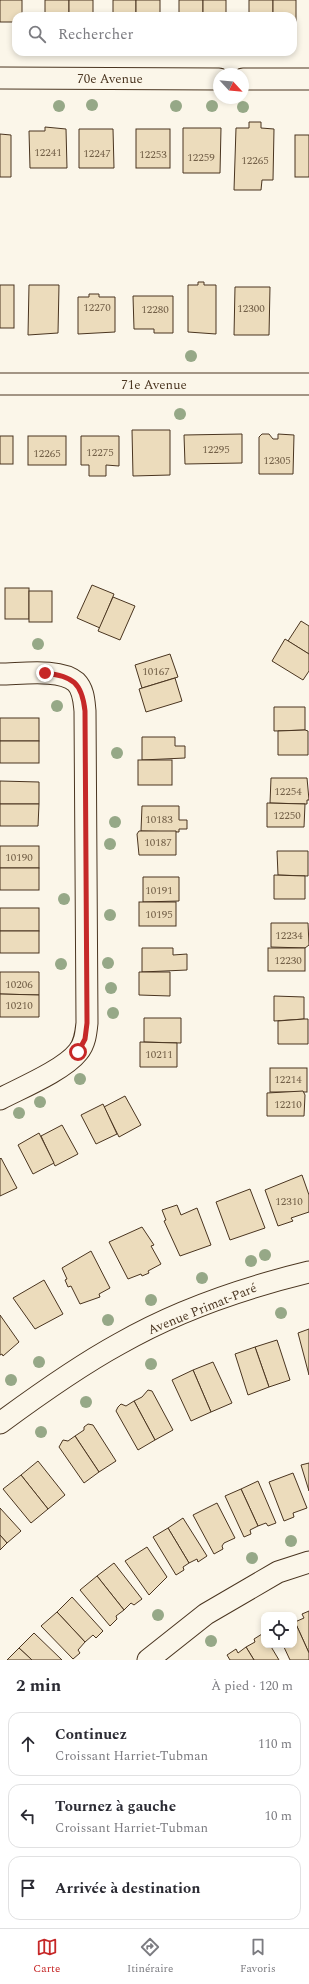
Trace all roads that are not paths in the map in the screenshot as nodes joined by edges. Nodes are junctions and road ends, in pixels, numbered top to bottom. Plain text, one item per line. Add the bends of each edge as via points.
1 (0, 78) edge
2 (213, 78) edge
3 (249, 79) edge
4 (309, 79) edge
5 (0, 384) edge
6 (309, 384) edge
7 (0, 674) edge
8 (0, 1099) edge
9 (309, 1272) edge
10 (0, 1423) edge
11 (309, 1562) edge
12 (148, 1660) edge

1 - 2 street, 70e Avenue
3 - 4 street
5 - 6 street, 71e Avenue
7 - 8 street via 62,675 76,683 84,696 87,1015 85,1039 78,1052 63,1066
9 - 10 street, Avenue Primat-Paré via 248,1289 165,1320 119,1343 75,1370
11 - 12 street via 278,1572 206,1614

